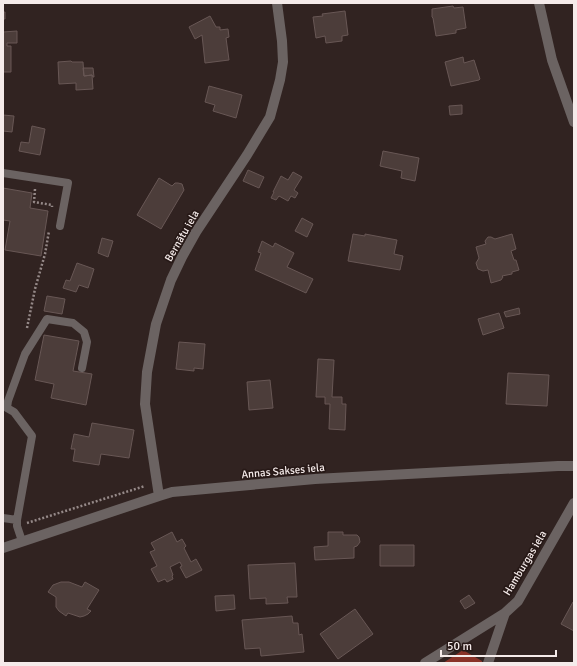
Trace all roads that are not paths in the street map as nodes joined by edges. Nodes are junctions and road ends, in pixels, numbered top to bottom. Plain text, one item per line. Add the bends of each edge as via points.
1 (277, 3) edge
2 (539, 3) edge
3 (574, 122) edge
4 (3, 173) edge
5 (60, 226) dead end
6 (82, 368) dead end
7 (5, 408) edge
8 (574, 466) edge
9 (160, 496) junction
10 (574, 503) edge
11 (3, 518) edge
12 (17, 520) junction
13 (22, 541) junction
14 (3, 548) edge
15 (504, 614) junction
16 (425, 663) edge
17 (488, 663) edge

1 - 9 street, Bernātu iela via 283,62 270,117 182,257 156,324 147,372 145,404
2 - 3 street via 552,60
4 - 5 lane via 68,183
6 - 7 lane via 87,342 84,332 73,323 47,319 25,354
7 - 12 lane via 14,412 32,436
8 - 9 street, Annas Sakses iela via 315,479 172,492
9 - 13 street, Annas Sakses iela
10 - 15 street, Hamburgas iela via 518,600
11 - 12 lane
12 - 13 lane
13 - 14 street, Annas Sakses iela
15 - 16 street, Hamburgas iela
15 - 17 street

